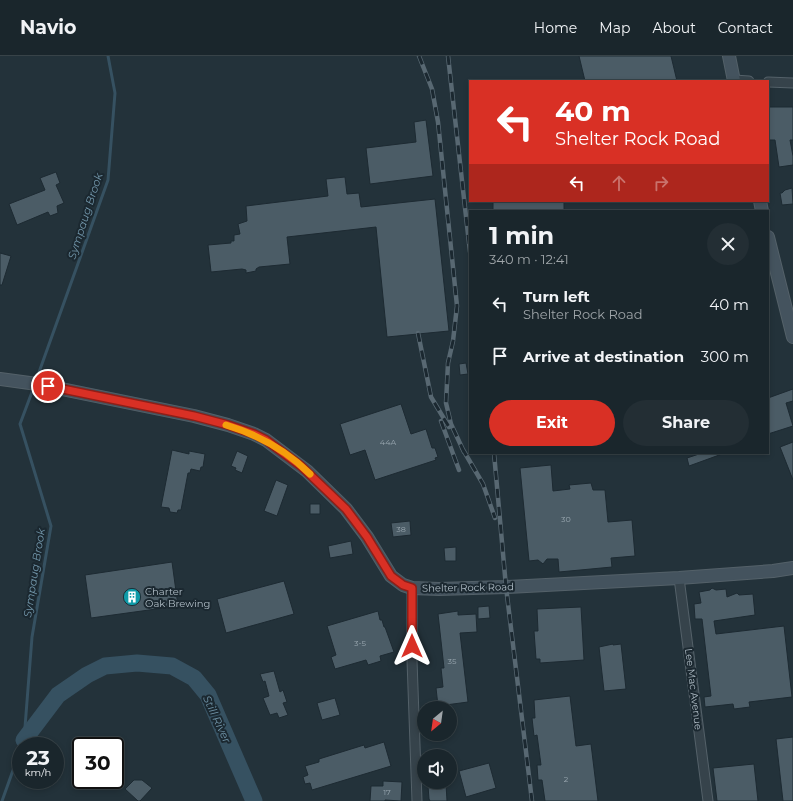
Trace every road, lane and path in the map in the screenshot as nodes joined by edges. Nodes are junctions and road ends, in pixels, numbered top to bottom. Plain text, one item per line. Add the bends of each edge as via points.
1 (729, 56) edge
2 (734, 80) edge
3 (769, 82) edge
4 (793, 82) edge
5 (769, 241) edge
6 (793, 337) edge
7 (0, 379) edge
8 (793, 568) edge
9 (679, 578) junction
10 (412, 588) junction
11 (417, 801) edge
12 (708, 801) edge

1 - 2 street
3 - 4 street
5 - 6 street
7 - 10 street, Shelter Rock Road via 37,384 194,416 260,437 295,460 346,509 391,576
8 - 9 street, Shelter Rock Road via 773,572
9 - 10 street, Shelter Rock Road via 491,588
9 - 12 street, Lee Mac Avenue
10 - 11 street

